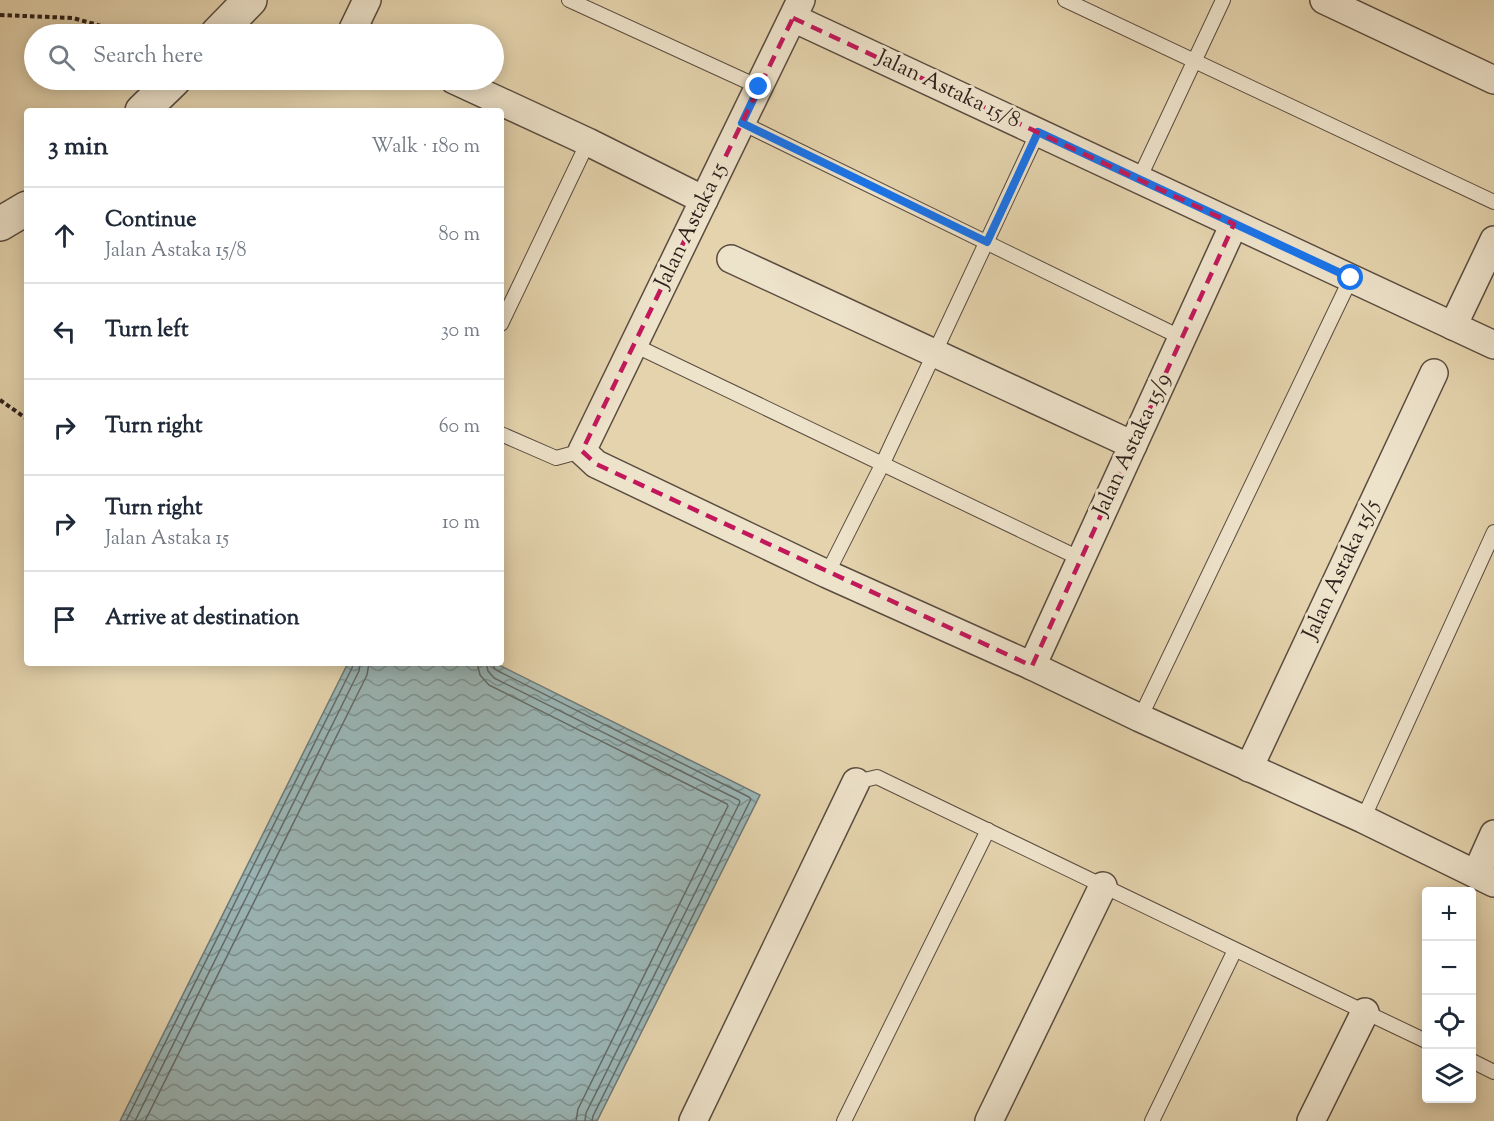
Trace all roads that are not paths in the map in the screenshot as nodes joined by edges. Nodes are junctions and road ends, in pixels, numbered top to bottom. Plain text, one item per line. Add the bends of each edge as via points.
1 (249, 0) edge
2 (367, 0) edge
3 (569, 0) edge
4 (1065, 0) edge
5 (1223, 0) edge
6 (1334, 2) edge
7 (797, 9) edge
8 (226, 24) edge
9 (360, 24) edge
10 (1194, 61) junction
11 (1494, 80) edge
12 (759, 87) junction
13 (164, 90) edge
14 (476, 90) edge
15 (145, 108) edge
16 (742, 123) junction
17 (1038, 132) junction
18 (588, 142) junction
19 (1139, 179) junction
20 (704, 200) junction
21 (1494, 202) edge
22 (24, 210) edge
23 (0, 224) edge
24 (1234, 224) junction
25 (1494, 240) edge
26 (987, 242) junction
27 (731, 259) dead end
28 (1351, 278) junction
29 (504, 318) edge
30 (1453, 326) junction
31 (1182, 338) junction
32 (634, 345) junction
33 (1494, 345) edge
34 (934, 353) junction
35 (1434, 373) dead end
36 (504, 435) edge
37 (1133, 446) junction
38 (582, 451) junction
39 (882, 465) junction
40 (1494, 532) edge
41 (1081, 559) junction
42 (827, 574) junction
43 (1032, 666) junction
44 (1140, 718) junction
45 (1249, 768) junction
46 (856, 782) joint
47 (1363, 819) junction
48 (987, 830) junction
49 (1494, 834) edge
50 (1485, 879) edge
51 (1103, 886) junction
52 (1235, 950) junction
53 (1365, 1012) junction
54 (1422, 1039) edge
55 (1476, 1063) edge
56 (1494, 1072) edge
57 (693, 1121) edge
58 (844, 1121) edge
59 (989, 1121) edge
60 (1152, 1121) edge
61 (1311, 1121) edge

1 - 8 street
2 - 9 street
3 - 12 lane
4 - 10 lane
5 - 10 lane
6 - 11 street
7 - 12 street, Jalan Astaka 15
7 - 17 street, Jalan Astaka 15/8
10 - 19 lane
10 - 21 lane
12 - 16 street, Jalan Astaka 15
13 - 15 street
14 - 18 street
16 - 20 street, Jalan Astaka 15
16 - 26 lane
17 - 19 street, Jalan Astaka 15/8
17 - 26 lane
18 - 20 street
18 - 29 lane
19 - 24 street, Jalan Astaka 15/8
20 - 32 street, Jalan Astaka 15
22 - 23 street
24 - 28 street, Jalan Astaka 15/8
24 - 31 street, Jalan Astaka 15/9
25 - 30 street
26 - 31 lane
26 - 34 lane
27 - 34 street
28 - 30 street, Jalan Astaka 15/8
28 - 44 lane
30 - 33 street, Jalan Astaka 15/8
31 - 37 street, Jalan Astaka 15/9
32 - 38 street, Jalan Astaka 15
32 - 39 lane
34 - 37 street
34 - 39 lane
35 - 45 street, Jalan Astaka 15/5
36 - 38 lane via 556,458
37 - 41 street, Jalan Astaka 15/9
38 - 42 street via 596,464
39 - 41 lane
39 - 42 lane
40 - 47 lane
41 - 43 street, Jalan Astaka 15/9
42 - 43 street
43 - 44 street
44 - 45 street
45 - 47 street
46 - 48 lane via 877,777
46 - 57 street
47 - 50 street
48 - 51 lane
48 - 58 lane
49 - 50 street
51 - 52 lane
51 - 59 street
52 - 53 lane
52 - 60 lane
53 - 54 lane
53 - 61 street
55 - 56 lane

